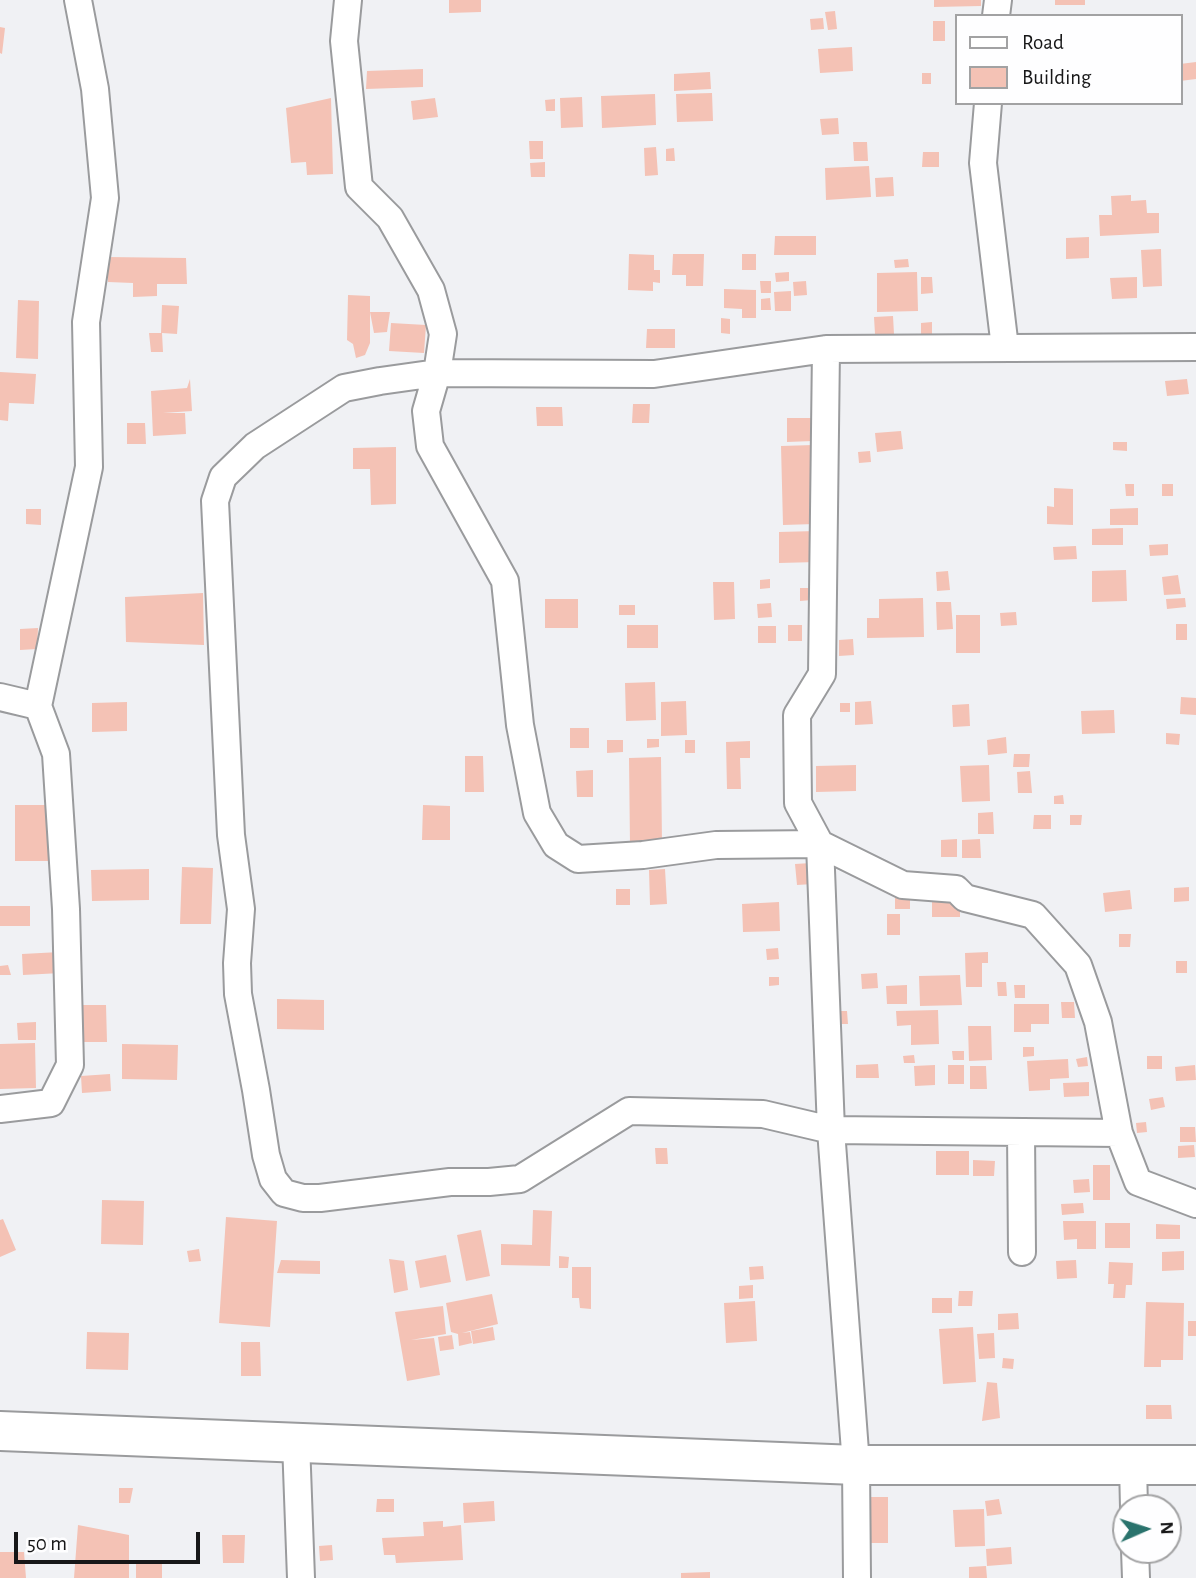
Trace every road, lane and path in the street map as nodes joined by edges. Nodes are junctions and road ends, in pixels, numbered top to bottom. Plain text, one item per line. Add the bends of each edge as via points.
1 (78, 0) edge
2 (348, 0) edge
3 (988, 105) edge
4 (1196, 347) edge
5 (1005, 348) junction
6 (826, 349) junction
7 (437, 373) junction
8 (0, 697) edge
9 (37, 706) junction
10 (821, 844) junction
11 (0, 1109) edge
12 (831, 1130) junction
13 (1021, 1132) junction
14 (1119, 1133) junction
15 (1196, 1204) edge
16 (1022, 1252) dead end
17 (0, 1431) edge
18 (296, 1442) junction
19 (856, 1465) junction
20 (1133, 1465) junction
21 (1196, 1465) edge
22 (1134, 1494) edge
23 (301, 1578) edge
24 (857, 1578) edge

1 - 9 street via 95,89 105,198 86,322 89,467
2 - 7 street via 344,41 359,187 390,218 430,290 443,334
3 - 5 street via 983,163
4 - 5 street
5 - 6 street
6 - 7 street via 654,374
6 - 10 street via 822,674 797,715 798,803
7 - 10 street via 426,411 430,446 505,581 534,800 556,845 578,859 716,845
7 - 12 street via 344,388 255,446 223,477 215,501 231,835 241,909 238,994 273,1179 284,1193 311,1198 520,1179 629,1111 762,1114
8 - 9 street
9 - 11 street via 56,754 70,1065 51,1103
10 - 12 street
10 - 14 street via 903,885 956,889 965,898 1033,915 1078,965 1098,1022
12 - 13 street
12 - 19 street
13 - 14 street
13 - 16 street
14 - 15 street via 1138,1182
17 - 18 street
18 - 19 street
18 - 23 street
19 - 20 street
19 - 24 street
20 - 21 street
20 - 22 street

